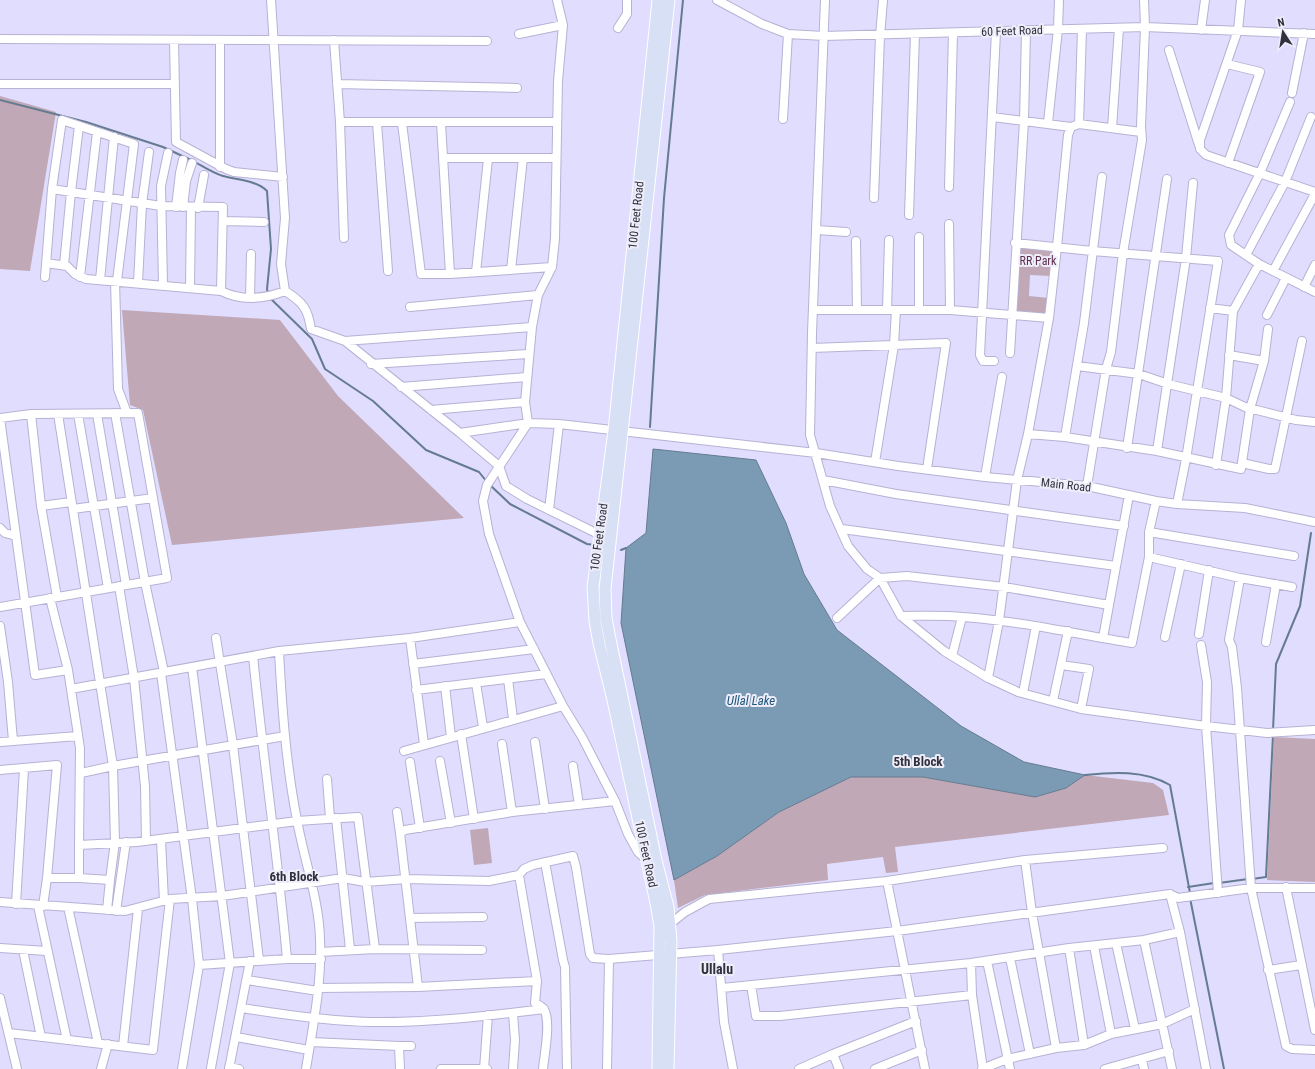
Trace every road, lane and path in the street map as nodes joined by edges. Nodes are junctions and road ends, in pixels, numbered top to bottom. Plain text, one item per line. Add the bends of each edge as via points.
1 (271, 0) edge
2 (557, 0) edge
3 (627, 0) edge
4 (658, 0) edge
5 (669, 0) edge
6 (717, 0) edge
7 (825, 0) edge
8 (883, 0) edge
9 (1059, 0) edge
10 (1144, 0) edge
11 (1205, 0) edge
12 (1241, 0) edge
13 (563, 25) junction
14 (1145, 27) junction
15 (618, 28) dead end
16 (1119, 28) junction
17 (1058, 29) junction
18 (1082, 29) junction
19 (1201, 30) junction
20 (1238, 30) junction
21 (1026, 31) junction
22 (996, 32) junction
23 (953, 33) junction
24 (1304, 33) junction
25 (519, 34) dead end
26 (788, 34) junction
27 (915, 34) junction
28 (1315, 34) edge
29 (824, 36) junction
30 (880, 36) junction
31 (0, 39) edge
32 (174, 40) junction
33 (220, 40) junction
34 (274, 40) junction
35 (334, 40) junction
36 (487, 41) dead end
37 (1169, 50) dead end
38 (1227, 64) junction
39 (0, 84) edge
40 (175, 84) junction
41 (337, 84) junction
42 (517, 88) dead end
43 (1292, 93) dead end
44 (1290, 102) dead end
45 (992, 117) junction
46 (1311, 118) dead end
47 (784, 119) dead end
48 (1024, 121) junction
49 (340, 122) junction
50 (556, 122) junction
51 (377, 123) junction
52 (441, 123) junction
53 (1048, 123) junction
54 (402, 124) junction
55 (79, 126) junction
56 (1075, 126) junction
57 (1112, 128) junction
58 (97, 132) junction
59 (1141, 132) junction
60 (114, 137) junction
61 (1200, 149) junction
62 (149, 152) dead end
63 (168, 153) dead end
64 (444, 158) junction
65 (523, 158) junction
66 (556, 158) junction
67 (488, 159) junction
68 (183, 160) dead end
69 (1228, 162) junction
70 (192, 163) dead end
71 (220, 167) junction
72 (1260, 173) junction
73 (204, 175) dead end
74 (283, 177) junction
75 (1102, 177) dead end
76 (1167, 179) dead end
77 (1285, 182) junction
78 (1193, 183) dead end
79 (949, 187) dead end
80 (52, 189) junction
81 (71, 192) junction
82 (1315, 193) edge
83 (90, 195) junction
84 (874, 198) dead end
85 (109, 199) junction
86 (126, 201) junction
87 (142, 204) junction
88 (161, 206) junction
89 (187, 207) junction
90 (909, 215) dead end
91 (223, 221) junction
92 (264, 222) dead end
93 (949, 224) dead end
94 (817, 230) junction
95 (846, 232) dead end
96 (919, 237) dead end
97 (344, 238) dead end
98 (889, 240) dead end
99 (856, 241) dead end
100 (1015, 243) junction
101 (1057, 247) junction
102 (1092, 251) junction
103 (1123, 253) junction
104 (251, 254) dead end
105 (1246, 254) junction
106 (1157, 256) junction
107 (1186, 258) junction
108 (46, 263) junction
109 (1259, 264) junction
110 (64, 265) junction
111 (1315, 265) edge
112 (552, 268) junction
113 (388, 270) dead end
114 (511, 270) junction
115 (1273, 271) junction
116 (476, 272) junction
117 (450, 274) junction
118 (45, 277) dead end
119 (80, 277) junction
120 (1286, 278) junction
121 (100, 280) junction
122 (116, 281) junction
123 (138, 283) junction
124 (163, 285) junction
125 (1304, 287) junction
126 (190, 288) junction
127 (221, 291) junction
128 (285, 292) junction
129 (1315, 292) edge
130 (538, 295) junction
131 (250, 298) junction
132 (410, 307) dead end
133 (1210, 308) junction
134 (813, 310) junction
135 (857, 310) junction
136 (892, 310) junction
137 (919, 310) junction
138 (950, 310) junction
139 (981, 311) junction
140 (1233, 312) junction
141 (1011, 314) junction
142 (1267, 315) dead end
143 (1049, 318) junction
144 (532, 327) junction
145 (1268, 329) dead end
146 (345, 341) junction
147 (1302, 341) dead end
148 (894, 345) junction
149 (812, 348) junction
150 (1010, 352) dead end
151 (528, 354) junction
152 (1229, 355) junction
153 (994, 361) dead end
154 (1264, 361) junction
155 (371, 364) junction
156 (1077, 366) junction
157 (1106, 369) junction
158 (1139, 374) junction
159 (527, 377) junction
160 (1002, 377) dead end
161 (1168, 384) junction
162 (401, 387) junction
163 (1198, 391) junction
164 (1226, 398) junction
165 (525, 402) junction
166 (1250, 409) junction
167 (431, 410) junction
168 (115, 413) junction
169 (127, 413) junction
170 (31, 414) junction
171 (58, 414) junction
172 (78, 414) junction
173 (97, 414) junction
174 (1285, 417) junction
175 (0, 418) edge
176 (1315, 422) edge
177 (528, 423) junction
178 (559, 424) junction
179 (619, 431) junction
180 (460, 433) junction
181 (1028, 434) junction
182 (1065, 437) junction
183 (1095, 442) junction
184 (1127, 448) junction
185 (1158, 451) junction
186 (816, 453) junction
187 (1186, 458) junction
188 (875, 462) junction
189 (1242, 463) junction
190 (1216, 464) junction
191 (499, 466) junction
192 (927, 469) junction
193 (985, 477) junction
194 (823, 480) junction
195 (1017, 480) junction
196 (1087, 486) junction
197 (1129, 495) junction
198 (153, 498) junction
199 (131, 501) junction
200 (1156, 501) junction
201 (112, 504) junction
202 (1177, 504) junction
203 (41, 506) junction
204 (72, 506) junction
205 (94, 506) junction
206 (549, 510) junction
207 (1014, 511) junction
208 (1315, 522) edge
209 (1124, 526) junction
210 (0, 528) edge
211 (842, 529) junction
212 (1149, 532) junction
213 (16, 536) junction
214 (603, 543) junction
215 (1009, 552) junction
216 (1294, 556) dead end
217 (1148, 557) junction
218 (1181, 564) junction
219 (1116, 566) junction
220 (1209, 570) junction
221 (880, 578) junction
222 (1240, 578) junction
223 (145, 582) junction
224 (1276, 584) junction
225 (122, 586) junction
226 (1004, 587) junction
227 (1292, 587) dead end
228 (108, 588) junction
229 (85, 592) junction
230 (53, 597) junction
231 (25, 602) junction
232 (1109, 605) junction
233 (0, 607) edge
234 (902, 616) junction
235 (962, 617) junction
236 (837, 618) dead end
237 (999, 621) junction
238 (520, 622) junction
239 (0, 626) edge
240 (1036, 626) junction
241 (1068, 631) junction
242 (1199, 634) dead end
243 (1165, 637) dead end
244 (216, 638) dead end
245 (410, 638) junction
246 (1103, 638) junction
247 (1266, 642) dead end
248 (1201, 645) dead end
249 (534, 649) junction
250 (279, 651) junction
251 (253, 656) junction
252 (952, 656) junction
253 (220, 662) junction
254 (413, 664) junction
255 (1061, 664) junction
256 (192, 667) junction
257 (68, 670) junction
258 (162, 672) junction
259 (546, 674) junction
260 (134, 678) junction
261 (988, 678) junction
262 (508, 679) junction
263 (476, 683) junction
264 (100, 684) junction
265 (445, 686) junction
266 (71, 689) junction
267 (416, 690) junction
268 (1023, 693) junction
269 (1053, 701) junction
270 (563, 706) junction
271 (1081, 709) junction
272 (513, 719) junction
273 (1206, 726) junction
274 (483, 727) junction
275 (1239, 730) junction
276 (1315, 730) edge
277 (460, 734) junction
278 (78, 736) junction
279 (285, 736) junction
280 (450, 737) junction
281 (261, 740) junction
282 (13, 741) junction
283 (0, 742) edge
284 (535, 742) dead end
285 (424, 744) junction
286 (502, 744) dead end
287 (234, 745) junction
288 (204, 750) junction
289 (404, 751) dead end
290 (172, 756) junction
291 (142, 761) junction
292 (410, 762) dead end
293 (440, 762) dead end
294 (113, 766) junction
295 (573, 766) dead end
296 (24, 769) junction
297 (0, 770) edge
298 (80, 774) junction
299 (327, 779) dead end
300 (615, 801) junction
301 (579, 805) junction
302 (545, 809) junction
303 (397, 812) dead end
304 (512, 812) junction
305 (333, 818) junction
306 (474, 819) junction
307 (297, 821) junction
308 (451, 823) junction
309 (272, 824) junction
310 (243, 828) junction
311 (420, 828) junction
312 (213, 832) junction
313 (400, 833) junction
314 (183, 837) junction
315 (161, 840) junction
316 (146, 841) junction
317 (115, 842) junction
318 (126, 842) junction
319 (79, 846) junction
320 (1163, 848) dead end
321 (1025, 860) junction
322 (652, 861) junction
323 (545, 862) junction
324 (518, 875) junction
325 (47, 878) junction
326 (79, 878) junction
327 (344, 878) junction
328 (407, 879) junction
329 (110, 880) junction
330 (887, 881) junction
331 (312, 882) junction
332 (365, 882) junction
333 (280, 886) junction
334 (1286, 887) junction
335 (1251, 888) junction
336 (1315, 888) edge
337 (251, 891) junction
338 (1218, 893) junction
339 (1170, 894) junction
340 (222, 896) junction
341 (192, 899) junction
342 (167, 900) junction
343 (0, 902) edge
344 (16, 904) junction
345 (40, 906) junction
346 (68, 907) junction
347 (138, 909) junction
348 (107, 910) junction
349 (116, 911) junction
350 (1032, 913) junction
351 (483, 917) dead end
352 (410, 918) junction
353 (670, 924) junction
354 (897, 931) junction
355 (1180, 932) junction
356 (1144, 940) junction
357 (1116, 942) junction
358 (1094, 946) junction
359 (0, 948) edge
360 (1069, 948) junction
361 (350, 949) junction
362 (375, 949) junction
363 (412, 949) junction
364 (23, 950) junction
365 (482, 950) dead end
366 (718, 950) junction
367 (47, 951) junction
368 (659, 954) junction
369 (671, 954) junction
370 (1039, 954) junction
371 (320, 955) junction
372 (1010, 958) junction
373 (287, 959) junction
374 (608, 959) junction
375 (255, 961) junction
376 (987, 961) junction
377 (230, 963) junction
378 (971, 963) junction
379 (199, 965) junction
380 (1301, 965) junction
381 (905, 970) junction
382 (1268, 970) junction
383 (247, 980) junction
384 (537, 981) junction
385 (751, 986) junction
386 (418, 987) junction
387 (722, 988) junction
388 (318, 989) junction
389 (972, 995) junction
390 (0, 998) edge
391 (912, 1001) junction
392 (242, 1008) junction
393 (544, 1009) junction
394 (1195, 1009) junction
395 (513, 1013) junction
396 (488, 1015) junction
397 (314, 1019) junction
398 (916, 1021) junction
399 (1162, 1024) junction
400 (1136, 1029) junction
401 (1315, 1030) edge
402 (8, 1033) junction
403 (1111, 1034) junction
404 (41, 1037) junction
405 (236, 1037) junction
406 (67, 1040) junction
407 (98, 1043) junction
408 (108, 1044) junction
409 (1084, 1045) junction
410 (123, 1046) junction
411 (310, 1046) junction
412 (399, 1046) junction
413 (411, 1046) dead end
414 (1056, 1048) junction
415 (922, 1050) junction
416 (1315, 1050) edge
417 (1169, 1051) junction
418 (833, 1054) junction
419 (1030, 1054) junction
420 (1007, 1059) junction
421 (1142, 1059) junction
422 (1119, 1067) edge
423 (211, 1068) edge
424 (229, 1068) edge
425 (17, 1069) edge
426 (100, 1069) edge
427 (182, 1069) edge
428 (238, 1069) edge
429 (306, 1069) edge
430 (400, 1069) edge
431 (441, 1069) edge
432 (486, 1069) edge
433 (513, 1069) edge
434 (543, 1069) edge
435 (567, 1069) edge
436 (608, 1069) edge
437 (658, 1069) edge
438 (668, 1069) edge
439 (732, 1069) edge
440 (799, 1069) edge
441 (839, 1069) edge
442 (875, 1069) edge
443 (926, 1069) edge
444 (983, 1069) edge
445 (1010, 1069) edge
446 (1105, 1069) edge
447 (1144, 1069) edge
448 (1172, 1069) edge
449 (1206, 1069) edge

1 - 34 street
2 - 13 street
3 - 15 street via 627,14
4 - 179 main road, 100 Feet Road
5 - 179 main road, 100 Feet Road
6 - 26 street, 60 Feet Road via 762,24
7 - 29 street
8 - 30 street
9 - 17 street
10 - 14 street
11 - 19 street
12 - 20 street
13 - 25 street
13 - 50 street
14 - 16 street, 60 Feet Road
14 - 19 street, 60 Feet Road
14 - 59 street
16 - 18 street, 60 Feet Road
16 - 57 street
17 - 18 street, 60 Feet Road
17 - 21 street, 60 Feet Road
17 - 53 street
18 - 56 street
19 - 20 street, 60 Feet Road
20 - 24 street, 60 Feet Road
20 - 38 street
21 - 22 street, 60 Feet Road
21 - 48 street
22 - 23 street, 60 Feet Road
22 - 45 street
23 - 27 street, 60 Feet Road
23 - 79 street
24 - 28 street, 60 Feet Road
24 - 43 street
26 - 29 street, 60 Feet Road
26 - 47 street
27 - 30 street, 60 Feet Road
27 - 90 street
29 - 30 street, 60 Feet Road
29 - 94 street
30 - 84 street
31 - 32 street
32 - 33 street
32 - 40 street
33 - 34 street
33 - 71 street
34 - 35 street
34 - 74 street
35 - 36 street
35 - 41 street
37 - 61 street
38 - 61 street via 1200,140
38 - 69 street via 1260,72
39 - 40 street
40 - 71 street via 176,142
41 - 42 street
41 - 49 street
44 - 72 street
45 - 48 street
45 - 139 street
46 - 77 street
48 - 53 street
48 - 100 street
49 - 51 street
49 - 97 street
50 - 52 street
50 - 66 street
51 - 54 street
51 - 113 street
52 - 54 street
52 - 64 street
53 - 56 street
54 - 117 street via 421,274
55 - 58 street
55 - 80 street via 62,120
55 - 81 street
56 - 57 street
56 - 101 street via 1068,135
57 - 59 street
58 - 60 street
58 - 83 street
59 - 103 street via 1142,140
60 - 85 street
60 - 86 street via 134,144
61 - 69 street via 1206,155
62 - 87 street
63 - 88 street via 162,179
64 - 67 street
64 - 117 street
65 - 66 street
65 - 67 street
65 - 114 street
66 - 112 street
67 - 116 street
68 - 89 street via 180,173
69 - 72 street
70 - 89 street via 186,181
71 - 74 street via 234,172
72 - 77 street
72 - 105 street via 1229,235 1231,245
73 - 89 street
74 - 128 street via 285,218 281,264
75 - 102 street
76 - 106 street
77 - 82 street
77 - 105 street
78 - 107 street
80 - 81 street
80 - 108 street
81 - 83 street
81 - 110 street
82 - 115 street
83 - 85 street
83 - 119 street
85 - 86 street
85 - 121 street
86 - 87 street
86 - 122 street
87 - 88 street
87 - 123 street
88 - 89 street
88 - 124 street
89 - 91 street via 223,207
89 - 126 street
91 - 92 street
91 - 127 street
93 - 138 street
94 - 95 street
94 - 134 street
96 - 137 street
98 - 136 street
99 - 135 street
100 - 101 street
100 - 141 street
101 - 102 street
101 - 143 street
102 - 103 street
102 - 156 street
103 - 106 street
103 - 157 street via 1111,352
104 - 131 street
105 - 109 street
106 - 107 street
106 - 158 street
107 - 133 street via 1218,261
107 - 161 street
108 - 110 street
108 - 118 street
109 - 115 street
109 - 140 street
110 - 119 street
111 - 125 street
112 - 114 street
112 - 130 street
114 - 116 street
115 - 120 street
116 - 117 street
119 - 121 street
120 - 125 street
120 - 142 street
121 - 122 street
122 - 123 street
122 - 169 street via 118,389
123 - 124 street
124 - 126 street
125 - 129 street
126 - 127 street
127 - 131 street via 236,297
128 - 131 street via 269,297
128 - 146 street via 300,301 308,312 312,329
130 - 132 street
130 - 144 street
133 - 140 street
133 - 163 street
134 - 135 street
134 - 149 street
135 - 136 street
136 - 137 street
136 - 148 street
137 - 138 street
138 - 139 street
139 - 141 street
139 - 153 street via 980,355 982,361
140 - 152 street
141 - 143 street
141 - 150 street
143 - 181 street
144 - 146 street
144 - 151 street
145 - 154 street
146 - 155 street
147 - 174 street
148 - 149 street
148 - 188 street
148 - 192 street via 946,343
149 - 186 street via 810,435
151 - 155 street
151 - 159 street
152 - 154 street
152 - 164 street
154 - 166 street
155 - 162 street
156 - 157 street
156 - 182 street
157 - 158 street
157 - 183 street
158 - 161 street
158 - 184 street
159 - 162 street
159 - 165 street
160 - 193 street
161 - 163 street
161 - 185 street
162 - 167 street
163 - 164 street
163 - 187 street
164 - 166 street
164 - 190 street
165 - 167 street
165 - 177 street
166 - 174 street
166 - 189 street
167 - 180 street
168 - 169 street
168 - 173 street
168 - 199 street
169 - 198 street via 138,413
170 - 171 street
170 - 175 street
170 - 203 street
171 - 172 street
171 - 204 street
172 - 173 street
172 - 205 street
173 - 201 street
174 - 176 street
174 - 189 street via 1275,469
175 - 213 street
177 - 178 street, Main Road
177 - 180 street, Main Road
177 - 191 street
178 - 179 street, Main Road
178 - 206 street
179 - 186 street, Main Road
179 - 214 main road, 100 Feet Road
180 - 191 street
181 - 182 street
181 - 195 street
182 - 183 street
183 - 184 street
183 - 196 street
184 - 185 street
185 - 187 street
186 - 188 street, Main Road
186 - 194 street
187 - 190 street
187 - 202 street
188 - 192 street, Main Road
189 - 190 street via 1241,469
191 - 206 street via 506,486
191 - 238 street via 487,485 483,500 489,534
192 - 193 street, Main Road
193 - 195 street, Main Road
194 - 207 street via 896,494
194 - 211 street via 830,506
195 - 196 street, Main Road
195 - 207 street
196 - 197 street, Main Road
197 - 200 street, Main Road
197 - 209 street
198 - 199 street
198 - 223 street via 167,578
199 - 201 street
199 - 223 street
200 - 202 street, Main Road
200 - 212 street
201 - 205 street
201 - 225 street
202 - 208 street, Main Road via 1245,508
203 - 204 street
203 - 230 street
204 - 205 street
204 - 229 street
205 - 228 street
206 - 214 street
207 - 209 street
207 - 215 street
209 - 219 street
210 - 213 street via 5,533
211 - 215 street
211 - 221 street via 848,546 867,569
212 - 216 street
212 - 217 street
213 - 231 street
214 - 322 main road, 100 Feet Road via 606,618
215 - 219 street
215 - 226 street
217 - 218 street
217 - 246 street via 1132,643
218 - 220 street
218 - 243 street
219 - 232 street
220 - 222 street
220 - 242 street
221 - 226 street via 906,576
221 - 234 street
221 - 236 street
222 - 224 street
222 - 275 street via 1229,640 1234,654
223 - 225 street
223 - 258 street
224 - 227 street
224 - 247 street
225 - 228 street
225 - 260 street
226 - 232 street
226 - 237 street
228 - 229 street
229 - 230 street
229 - 264 street
230 - 231 street
230 - 257 street
231 - 233 street
231 - 257 street via 35,675
232 - 246 street
234 - 235 street
234 - 252 street
235 - 237 street
235 - 252 street
237 - 240 street
237 - 261 street
238 - 245 street
238 - 249 street
239 - 282 street
240 - 241 street
240 - 268 street
241 - 246 street
241 - 255 street
244 - 253 street
245 - 250 street
245 - 254 street
248 - 273 street via 1207,682
249 - 254 street
249 - 259 street
250 - 251 street
250 - 279 street
251 - 253 street
251 - 281 street
252 - 261 street
253 - 256 street
253 - 287 street
254 - 267 street
255 - 269 street
255 - 271 street via 1090,669
256 - 258 street
256 - 288 street
257 - 266 street
258 - 260 street
258 - 290 street
259 - 262 street
259 - 270 street
260 - 264 street
260 - 291 street
261 - 268 street
262 - 263 street
262 - 272 street
263 - 265 street
263 - 274 street
264 - 266 street
264 - 294 street
265 - 267 street
265 - 280 street
266 - 278 street
267 - 285 street
268 - 269 street
269 - 271 street
270 - 272 street
270 - 300 street
271 - 273 street
272 - 274 street
273 - 275 street
273 - 338 street
274 - 277 street
275 - 276 street via 1267,734
275 - 335 street
277 - 280 street
277 - 306 street
278 - 282 street
278 - 298 street
279 - 281 street
279 - 307 street
280 - 285 street
281 - 287 street
281 - 309 street
282 - 283 street
284 - 302 street
285 - 289 street
286 - 304 street
287 - 288 street
287 - 310 street
288 - 290 street
288 - 312 street
290 - 291 street
290 - 314 street
291 - 294 street
291 - 316 street
292 - 311 street
293 - 308 street
294 - 298 street
294 - 317 street
295 - 301 street
296 - 297 street
296 - 325 street via 57,765
296 - 344 street
298 - 319 street
299 - 305 street
300 - 301 street
300 - 322 street via 634,846 638,852
301 - 302 street
302 - 304 street
303 - 313 street
304 - 306 street
305 - 307 street
305 - 327 street
305 - 332 street via 358,817
306 - 308 street
307 - 309 street
307 - 331 street
308 - 311 street
309 - 310 street
309 - 333 street
310 - 312 street
310 - 337 street
311 - 313 street
312 - 314 street
312 - 340 street
313 - 328 street
314 - 315 street
314 - 341 street
315 - 316 street
315 - 342 street
316 - 318 street
317 - 318 street
317 - 319 street
317 - 329 street
318 - 349 street
319 - 326 street
320 - 321 street
321 - 330 street
321 - 350 street
322 - 353 main road, 100 Feet Road via 668,907
322 - 368 main road, 100 Feet Road via 659,920
323 - 324 street via 524,869
323 - 374 street via 573,856 590,954 593,958
323 - 435 street via 562,960 566,966
324 - 328 street via 489,881
324 - 384 street
325 - 326 street
325 - 345 street
326 - 329 street
327 - 331 street
327 - 332 street
327 - 361 street
328 - 332 street
328 - 352 street
329 - 348 street
330 - 353 street via 708,900 685,912
330 - 354 street
331 - 333 street
331 - 371 street
332 - 362 street
333 - 337 street
333 - 373 street
334 - 335 street
334 - 336 street
334 - 380 street
335 - 338 street
335 - 382 street
337 - 340 street
337 - 375 street
338 - 339 street via 1178,898
339 - 350 street
339 - 355 street
340 - 341 street
340 - 377 street
341 - 342 street
341 - 379 street
342 - 347 street
342 - 410 street via 153,1050
343 - 344 street
344 - 345 street
345 - 346 street
345 - 367 street
346 - 348 street
346 - 407 street
347 - 349 street
347 - 410 street
348 - 349 street
350 - 354 street
350 - 370 street
351 - 352 street
352 - 363 street
353 - 369 main road, 100 Feet Road
354 - 366 street
354 - 381 street
355 - 356 street
355 - 394 street
356 - 357 street
356 - 399 street
357 - 358 street
357 - 400 street
358 - 360 street
358 - 403 street
359 - 364 street
360 - 370 street
360 - 409 street
361 - 362 street
361 - 371 street
362 - 363 street
363 - 365 street
363 - 386 street
364 - 367 street
364 - 404 street
366 - 369 street
366 - 387 street
367 - 406 street
368 - 369 street
368 - 374 street
368 - 437 main road, 100 Feet Road
369 - 438 main road, 100 Feet Road
370 - 372 street
370 - 414 street
371 - 373 street
371 - 388 street
372 - 376 street
372 - 419 street
373 - 375 street
374 - 436 street
375 - 377 street
375 - 383 street
376 - 378 street
376 - 420 street
377 - 379 street
377 - 423 street
378 - 381 street
378 - 389 street
379 - 427 street
380 - 382 street
380 - 401 street
381 - 385 street
381 - 391 street
382 - 416 street via 1286,1046 1292,1049
383 - 388 street
383 - 392 street
384 - 386 street
384 - 393 street via 535,1003
385 - 387 street
385 - 391 street via 756,1016 780,1016
386 - 388 street
387 - 439 street via 724,1022
388 - 397 street
389 - 391 street
389 - 444 street
390 - 402 street
391 - 398 street
392 - 397 street
392 - 405 street
393 - 395 street
393 - 434 street via 547,1026
394 - 399 street
394 - 449 street
395 - 396 street
395 - 433 street
396 - 397 street via 371,1022
396 - 432 street
397 - 411 street
398 - 415 street
398 - 418 street
399 - 400 street
399 - 417 street
400 - 403 street
402 - 404 street
402 - 425 street
403 - 409 street
404 - 406 street
405 - 411 street
405 - 424 street
406 - 407 street
407 - 408 street
408 - 410 street
408 - 426 street
409 - 414 street
411 - 412 street
411 - 429 street
412 - 413 street
412 - 430 street
414 - 419 street
415 - 442 street
415 - 443 street
417 - 421 street
417 - 448 street
418 - 440 street
418 - 441 street
419 - 420 street
420 - 444 street
420 - 445 street
421 - 422 street
421 - 447 street
422 - 446 street
424 - 428 street
431 - 432 street

